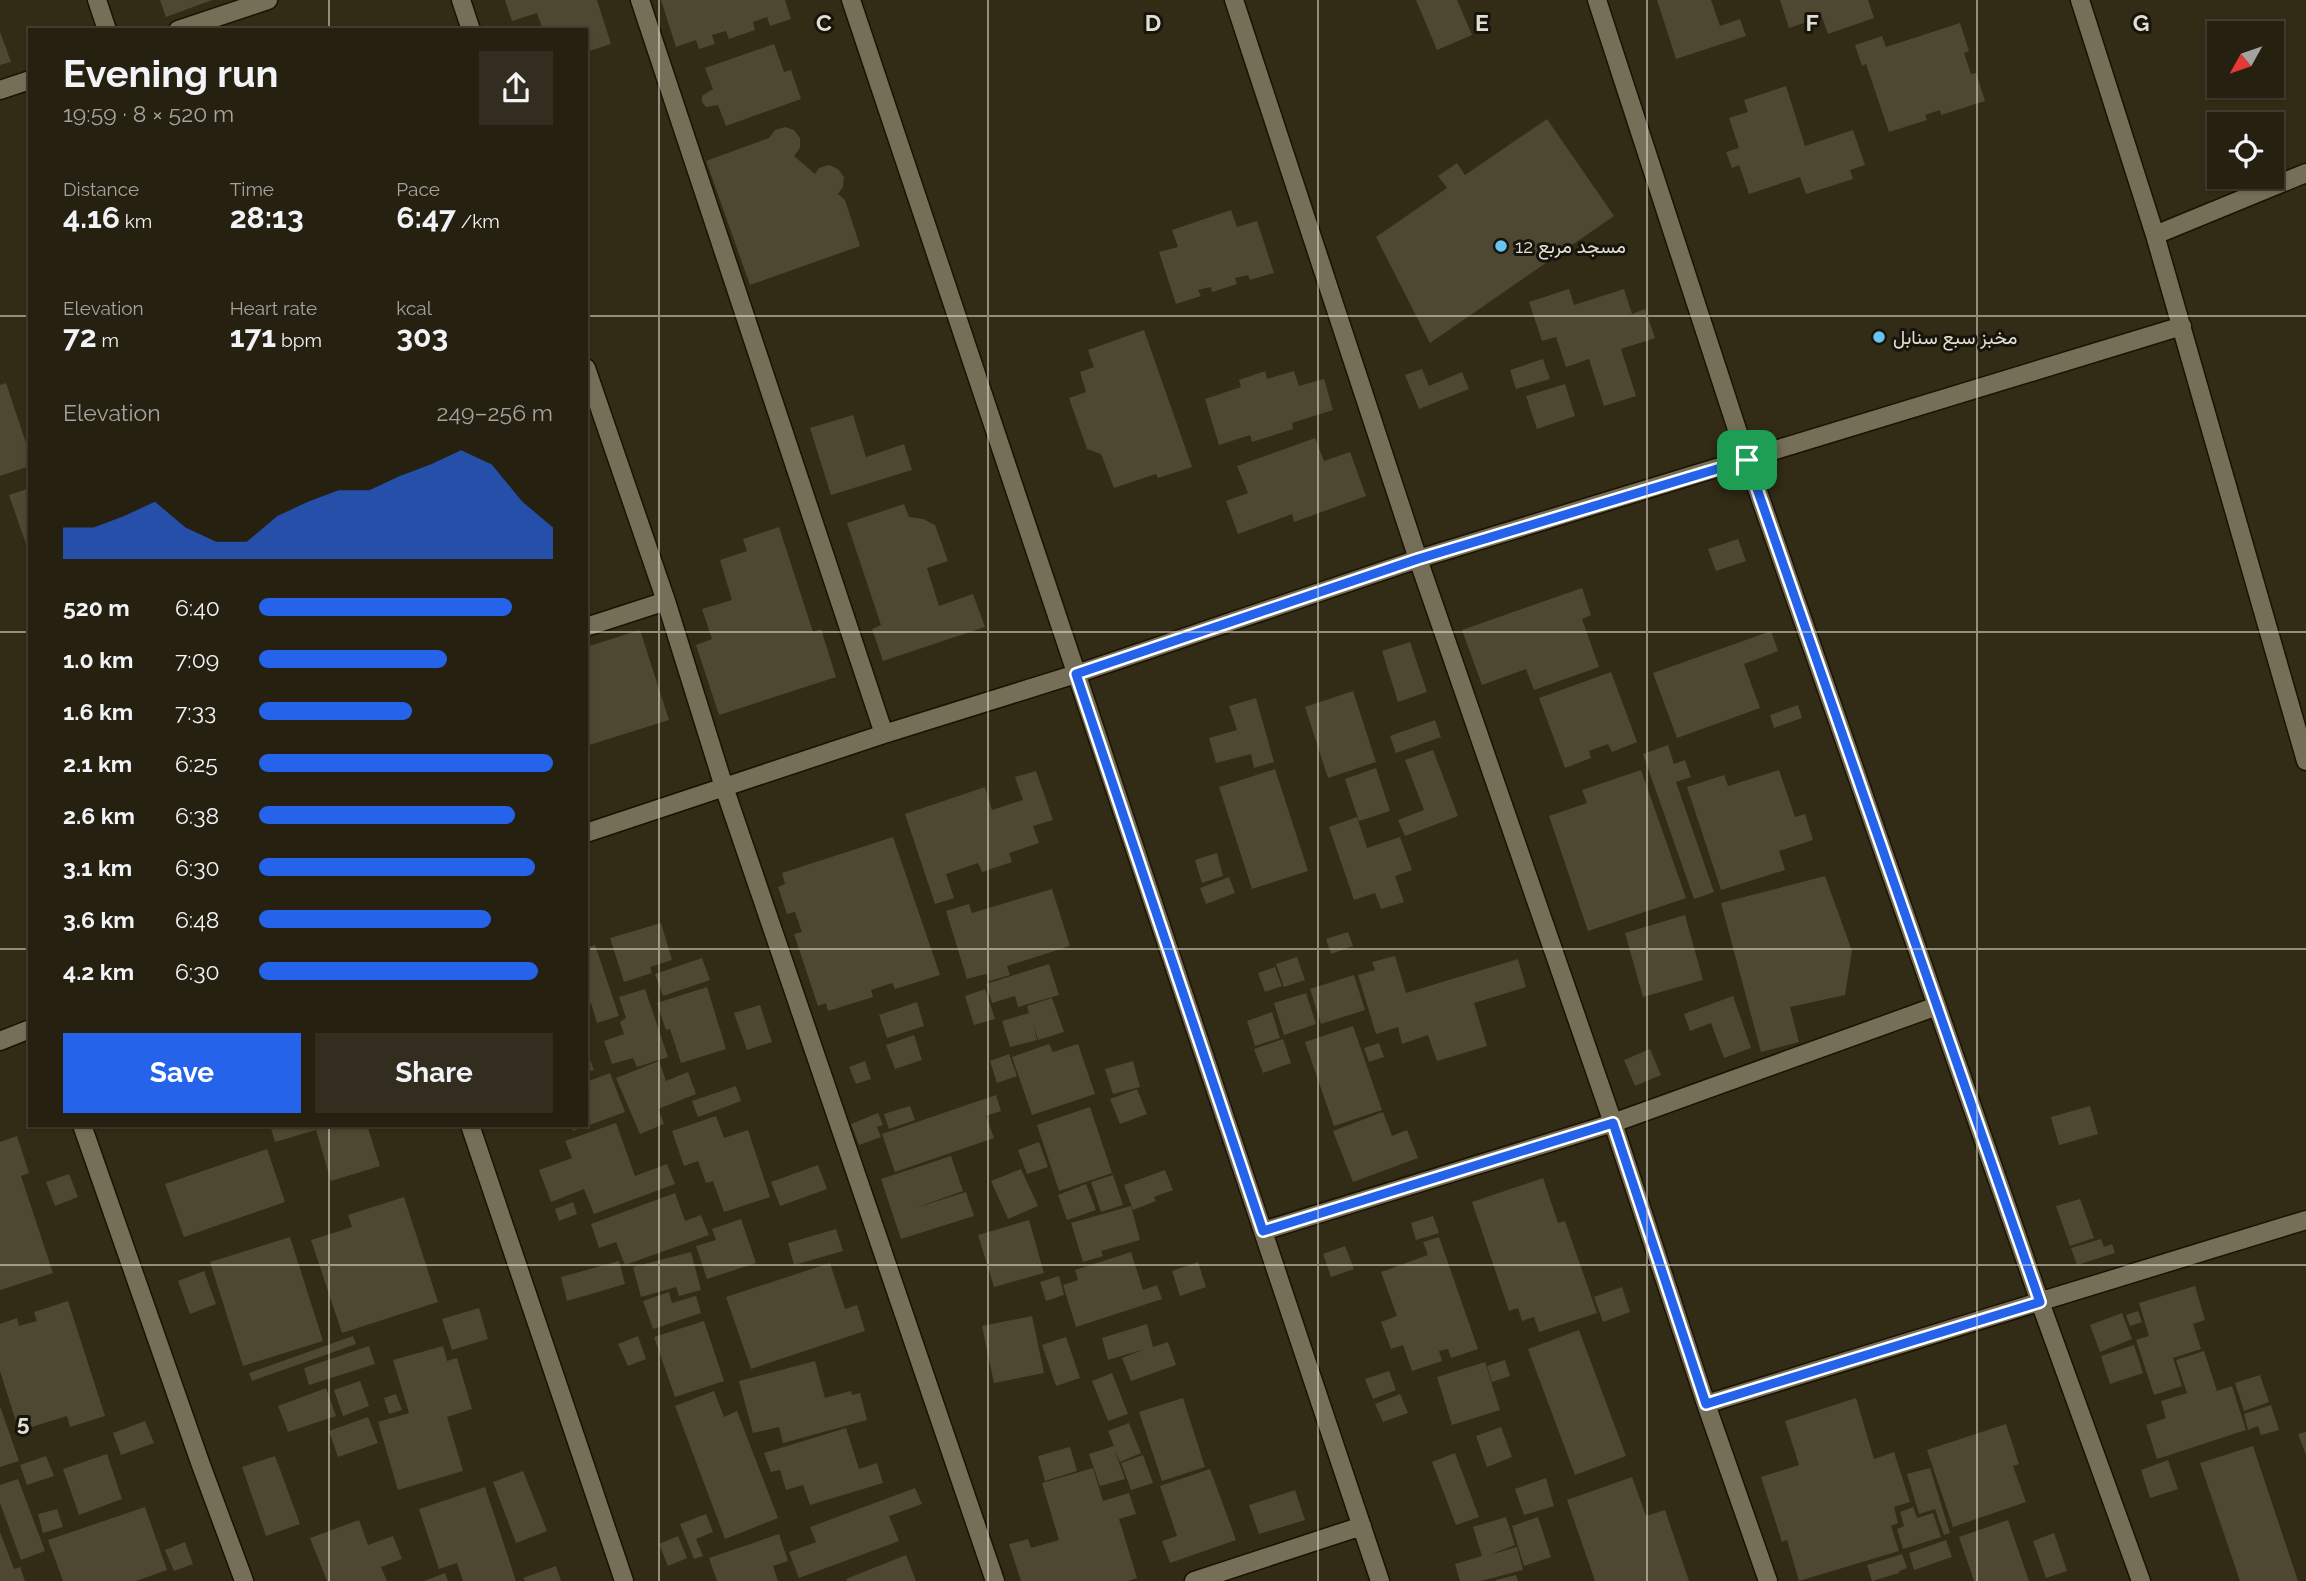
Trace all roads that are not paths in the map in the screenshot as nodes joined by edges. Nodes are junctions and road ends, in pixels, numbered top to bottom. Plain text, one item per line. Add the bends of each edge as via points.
1 (97, 0) edge
2 (268, 0) edge
3 (461, 0) edge
4 (640, 0) edge
5 (851, 0) edge
6 (1234, 0) edge
7 (1597, 0) edge
8 (2080, 0) edge
9 (106, 28) edge
10 (184, 28) edge
11 (470, 28) edge
12 (28, 81) edge
13 (0, 90) edge
14 (2306, 173) edge
15 (2155, 235) junction
16 (2182, 326) junction
17 (588, 374) edge
18 (1747, 460) junction
19 (1418, 559) junction
20 (666, 601) junction
21 (588, 626) edge
22 (1076, 674) junction
23 (884, 734) junction
24 (2306, 761) edge
25 (724, 787) junction
26 (588, 832) edge
27 (1937, 1006) junction
28 (28, 1031) edge
29 (0, 1041) edge
30 (1613, 1123) junction
31 (83, 1127) edge
32 (471, 1127) edge
33 (2306, 1220) edge
34 (1263, 1231) junction
35 (2040, 1302) junction
36 (1706, 1404) junction
37 (1362, 1526) junction
38 (244, 1581) edge
39 (624, 1581) edge
40 (995, 1581) edge
41 (1194, 1581) edge
42 (1380, 1581) edge
43 (1768, 1581) edge
44 (2141, 1581) edge

1 - 9 street
2 - 10 street
3 - 11 street
4 - 23 street
5 - 22 street
6 - 19 street
7 - 18 street
8 - 15 street
12 - 13 street
14 - 15 street
15 - 16 street
16 - 18 street
16 - 24 street
17 - 20 street
18 - 19 street
18 - 27 street
19 - 22 street
19 - 30 street
20 - 21 street
20 - 25 street
22 - 23 street
22 - 34 street
23 - 25 street
25 - 26 street
25 - 40 street
27 - 30 street
27 - 35 street
28 - 29 street
30 - 34 street
30 - 36 street
31 - 38 street
32 - 39 street
33 - 35 street
34 - 37 street
35 - 36 street
35 - 44 street
36 - 43 street
37 - 41 street
37 - 42 street

